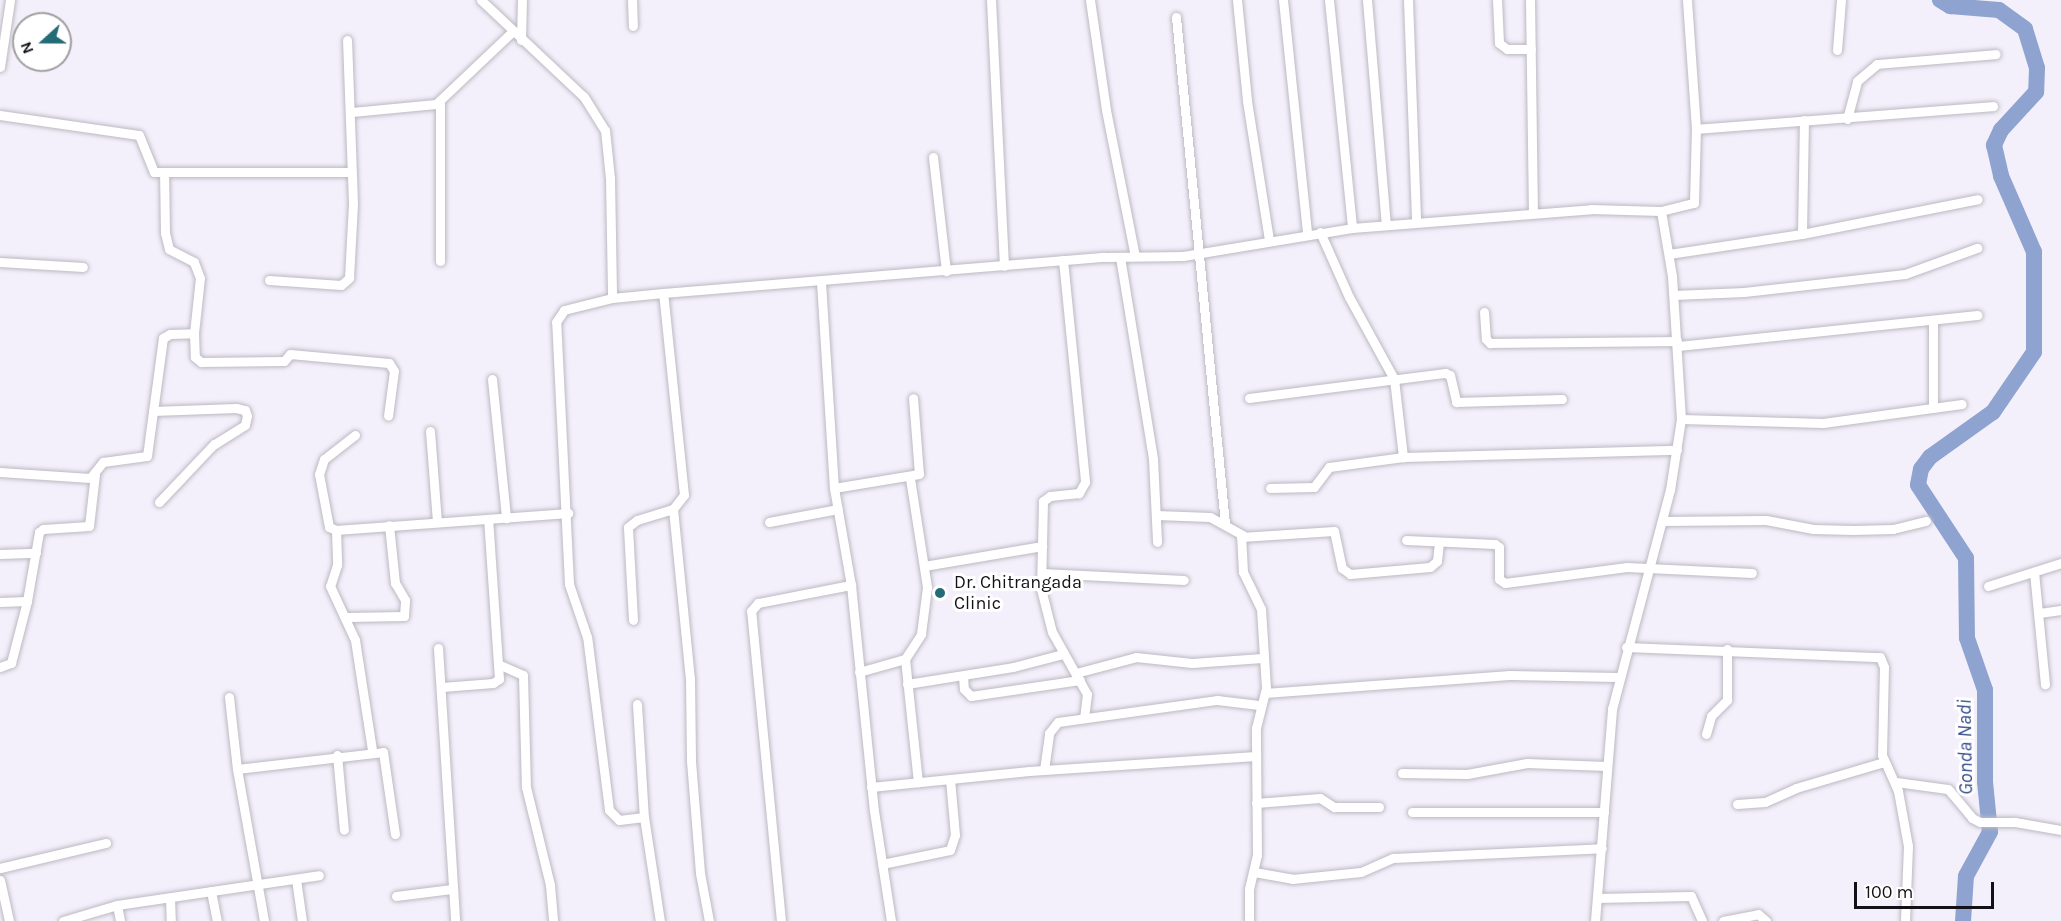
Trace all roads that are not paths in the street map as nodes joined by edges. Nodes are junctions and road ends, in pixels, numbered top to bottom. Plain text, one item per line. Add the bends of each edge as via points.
1 (10, 0) edge
2 (482, 0) edge
3 (522, 0) edge
4 (632, 0) edge
5 (991, 0) edge
6 (1090, 0) edge
7 (1237, 0) edge
8 (1283, 0) edge
9 (1329, 0) edge
10 (1367, 0) edge
11 (1408, 0) edge
12 (1497, 0) edge
13 (1530, 0) edge
14 (1687, 0) edge
15 (1841, 0) edge
16 (4, 14) edge
17 (1176, 16) dead end
18 (633, 26) dead end
19 (512, 33) junction
20 (347, 40) dead end
21 (521, 40) junction
22 (1531, 49) junction
23 (1837, 50) dead end
24 (1996, 54) dead end
25 (0, 67) edge
26 (440, 102) junction
27 (1993, 106) dead end
28 (352, 111) junction
29 (0, 115) edge
30 (1847, 119) junction
31 (1804, 120) junction
32 (1696, 129) junction
33 (933, 157) dead end
34 (164, 172) junction
35 (351, 172) junction
36 (1978, 199) dead end
37 (1661, 211) junction
38 (1533, 213) junction
39 (1416, 222) junction
40 (1386, 225) junction
41 (1352, 228) junction
42 (1320, 232) junction
43 (1308, 234) junction
44 (1802, 234) junction
45 (1269, 240) junction
46 (1977, 248) dead end
47 (1201, 253) junction
48 (1669, 254) junction
49 (1135, 256) junction
50 (1120, 257) junction
51 (1063, 260) junction
52 (440, 261) dead end
53 (0, 262) edge
54 (1004, 266) junction
55 (82, 267) dead end
56 (946, 271) junction
57 (268, 280) dead end
58 (821, 282) junction
59 (663, 293) junction
60 (1674, 295) junction
61 (612, 298) junction
62 (1484, 312) dead end
63 (1977, 315) dead end
64 (1933, 320) junction
65 (194, 333) junction
66 (1677, 343) junction
67 (1394, 379) junction
68 (492, 380) dead end
69 (913, 398) dead end
70 (1249, 398) dead end
71 (1562, 399) dead end
72 (1962, 404) dead end
73 (1933, 408) junction
74 (153, 411) junction
75 (388, 416) dead end
76 (1681, 419) junction
77 (430, 431) dead end
78 (355, 435) dead end
79 (1677, 450) junction
80 (1403, 458) junction
81 (0, 472) edge
82 (95, 474) junction
83 (910, 478) junction
84 (834, 488) junction
85 (1270, 488) dead end
86 (159, 502) dead end
87 (673, 509) junction
88 (838, 509) junction
89 (568, 513) junction
90 (1156, 515) junction
91 (506, 518) junction
92 (488, 519) junction
93 (437, 521) junction
94 (1662, 521) junction
95 (769, 522) dead end
96 (1926, 522) dead end
97 (1225, 524) junction
98 (389, 525) junction
99 (336, 530) junction
100 (1243, 534) junction
101 (1406, 540) dead end
102 (1157, 542) dead end
103 (1439, 542) junction
104 (1042, 546) junction
105 (36, 552) junction
106 (0, 554) edge
107 (2061, 563) edge
108 (924, 566) junction
109 (1649, 566) junction
110 (2034, 572) junction
111 (1042, 573) junction
112 (1752, 573) dead end
113 (1184, 580) dead end
114 (851, 585) junction
115 (1988, 586) dead end
116 (0, 602) edge
117 (27, 602) junction
118 (2061, 610) edge
119 (2039, 613) junction
120 (348, 617) junction
121 (633, 620) dead end
122 (1626, 647) junction
123 (438, 648) dead end
124 (1727, 649) junction
125 (1063, 654) junction
126 (1262, 658) junction
127 (905, 659) junction
128 (498, 664) junction
129 (0, 666) edge
130 (859, 672) junction
131 (963, 676) junction
132 (1078, 676) junction
133 (1617, 677) junction
134 (907, 684) junction
135 (2045, 684) dead end
136 (442, 687) junction
137 (1265, 693) junction
138 (229, 697) dead end
139 (637, 704) dead end
140 (1259, 705) junction
141 (1084, 718) junction
142 (1706, 734) dead end
143 (372, 750) junction
144 (337, 755) junction
145 (1256, 756) junction
146 (1884, 762) junction
147 (1605, 766) junction
148 (237, 769) junction
149 (1044, 770) junction
150 (1402, 773) dead end
151 (950, 779) junction
152 (918, 782) junction
153 (1896, 782) junction
154 (871, 787) junction
155 (1256, 803) junction
156 (1737, 804) dead end
157 (1379, 807) dead end
158 (1412, 812) dead end
159 (1604, 812) junction
160 (644, 817) junction
161 (344, 830) dead end
162 (2061, 830) edge
163 (395, 834) dead end
164 (106, 843) dead end
165 (1602, 848) junction
166 (882, 864) junction
167 (0, 868) edge
168 (1254, 872) junction
169 (319, 875) dead end
170 (296, 879) junction
171 (0, 880) edge
172 (258, 885) junction
173 (452, 889) junction
174 (211, 891) junction
175 (396, 896) dead end
176 (170, 898) junction
177 (1597, 898) junction
178 (117, 905) junction
179 (9, 921) edge
180 (63, 921) edge
181 (120, 921) edge
182 (171, 921) edge
183 (217, 921) edge
184 (264, 921) edge
185 (302, 921) edge
186 (455, 921) edge
187 (553, 921) edge
188 (660, 921) edge
189 (709, 921) edge
190 (782, 921) edge
191 (891, 921) edge
192 (1249, 921) edge
193 (1595, 921) edge
194 (1701, 921) edge
195 (1723, 921) edge
196 (1766, 921) edge
197 (1905, 921) edge

1 - 16 street
2 - 19 street
3 - 21 street
4 - 18 street
5 - 54 street
6 - 49 street via 1106,110
7 - 45 street via 1247,101
8 - 43 street
9 - 41 street
10 - 40 street
11 - 39 street
12 - 22 street via 1499,43 1507,49
13 - 22 street
14 - 32 street
15 - 23 street
16 - 25 street
17 - 47 street via 1190,193
19 - 21 street
19 - 26 street
20 - 28 street
21 - 61 street via 584,97 604,130
22 - 38 street
24 - 30 street via 1877,64 1854,86
26 - 28 street
26 - 52 street
27 - 30 street
28 - 35 street
29 - 34 street via 139,135 151,170
30 - 31 street
31 - 32 street
31 - 44 street
32 - 37 street via 1694,203
33 - 56 street
34 - 35 street
34 - 65 street via 165,233 170,249 194,262 200,278
35 - 57 street via 352,252 347,282
36 - 44 street
37 - 38 street via 1591,209
37 - 48 street
38 - 39 street
39 - 40 street
40 - 41 street
41 - 42 street
42 - 43 street
42 - 67 street via 1349,297
43 - 45 street
44 - 48 street
45 - 47 street
46 - 60 street via 1905,274 1744,292
47 - 49 street
47 - 97 street
48 - 60 street
49 - 50 street
50 - 51 street
50 - 90 street via 1154,459
51 - 54 street
51 - 104 street via 1085,482 1079,493 1045,499
53 - 55 street
54 - 56 street
56 - 58 street
58 - 59 street
58 - 84 street
59 - 61 street
59 - 87 street via 685,488
60 - 66 street
61 - 89 street via 564,310 556,322
62 - 66 street via 1486,339 1490,343
63 - 64 street
64 - 66 street
64 - 73 street
65 - 74 street via 164,338
65 - 75 street via 195,357 201,362 284,361 290,354 389,363 394,371
66 - 76 street
67 - 70 street
67 - 71 street via 1449,374 1456,402
67 - 80 street
68 - 91 street
69 - 83 street via 921,471
72 - 73 street
73 - 76 street via 1823,423
74 - 82 street via 146,457 103,462
74 - 86 street via 236,408 245,410 247,417 245,424 214,444
76 - 79 street
77 - 93 street
78 - 99 street via 319,470 329,527
79 - 80 street
79 - 94 street
80 - 85 street via 1329,467 1314,487
81 - 82 street via 90,478
82 - 105 street via 90,526 43,529
83 - 84 street
83 - 108 street
84 - 88 street
87 - 121 street via 637,520 628,527
87 - 189 street via 690,678 691,761 700,873
88 - 95 street
88 - 114 street
89 - 91 street
89 - 160 street via 569,584 587,637 609,810 619,820
90 - 97 street via 1210,517
90 - 102 street
91 - 92 street
92 - 93 street
92 - 128 street
93 - 98 street
94 - 96 street via 1766,520 1813,529 1853,530 1893,529
94 - 109 street
97 - 100 street
98 - 99 street
98 - 120 street via 395,583 405,600 404,616
99 - 120 street via 337,565 330,583
100 - 103 street via 1334,531 1342,567 1350,574 1430,567 1437,561
100 - 126 street via 1243,572 1261,609
101 - 103 street
103 - 109 street via 1497,546 1502,583 1588,570
104 - 108 street
104 - 111 street
105 - 106 street
105 - 117 street
107 - 110 street
108 - 127 street via 927,594 921,612 921,634
109 - 112 street
109 - 122 street
110 - 115 street
110 - 119 street
111 - 113 street
111 - 125 street via 1046,611
114 - 130 street
114 - 190 street via 758,603 752,611
116 - 117 street
117 - 129 street via 11,663
118 - 119 street
119 - 135 street
120 - 143 street via 359,655
122 - 124 street
122 - 133 street
123 - 136 street
124 - 142 street via 1729,693 1724,705 1711,716
124 - 146 street via 1880,657 1884,667
125 - 131 street
125 - 132 street
126 - 132 street via 1192,663 1136,657
126 - 137 street
127 - 130 street
127 - 134 street
128 - 136 street via 497,682
128 - 187 street via 523,675 526,787 550,885
130 - 154 street
131 - 132 street via 964,689 971,696
131 - 134 street
132 - 141 street via 1087,694
133 - 137 street via 1509,675
133 - 147 street
134 - 152 street
136 - 173 street
137 - 140 street
138 - 148 street
139 - 160 street
140 - 141 street via 1217,700
140 - 145 street
141 - 149 street via 1052,727
143 - 144 street
143 - 163 street via 382,752 387,759
144 - 148 street
144 - 161 street
145 - 149 street
145 - 155 street
146 - 153 street
146 - 156 street via 1796,788 1765,802
147 - 150 street via 1527,763 1467,774
147 - 159 street
148 - 172 street
149 - 151 street
151 - 152 street
151 - 166 street via 955,835 950,850
152 - 154 street
153 - 162 street via 1948,789 1972,818 1992,824 2015,822
153 - 197 street via 1908,846
154 - 166 street
155 - 157 street via 1320,798 1334,807
155 - 168 street
158 - 159 street
159 - 165 street
160 - 188 street
164 - 167 street
165 - 168 street via 1393,858 1361,872 1292,879
165 - 177 street
166 - 191 street
168 - 192 street via 1249,889
169 - 170 street
170 - 172 street
170 - 185 street
171 - 179 street
172 - 174 street
172 - 184 street
173 - 175 street
173 - 186 street
174 - 176 street
174 - 183 street
176 - 178 street
176 - 182 street
177 - 193 street
177 - 194 street via 1691,896
178 - 180 street
178 - 181 street
195 - 196 street via 1758,914

